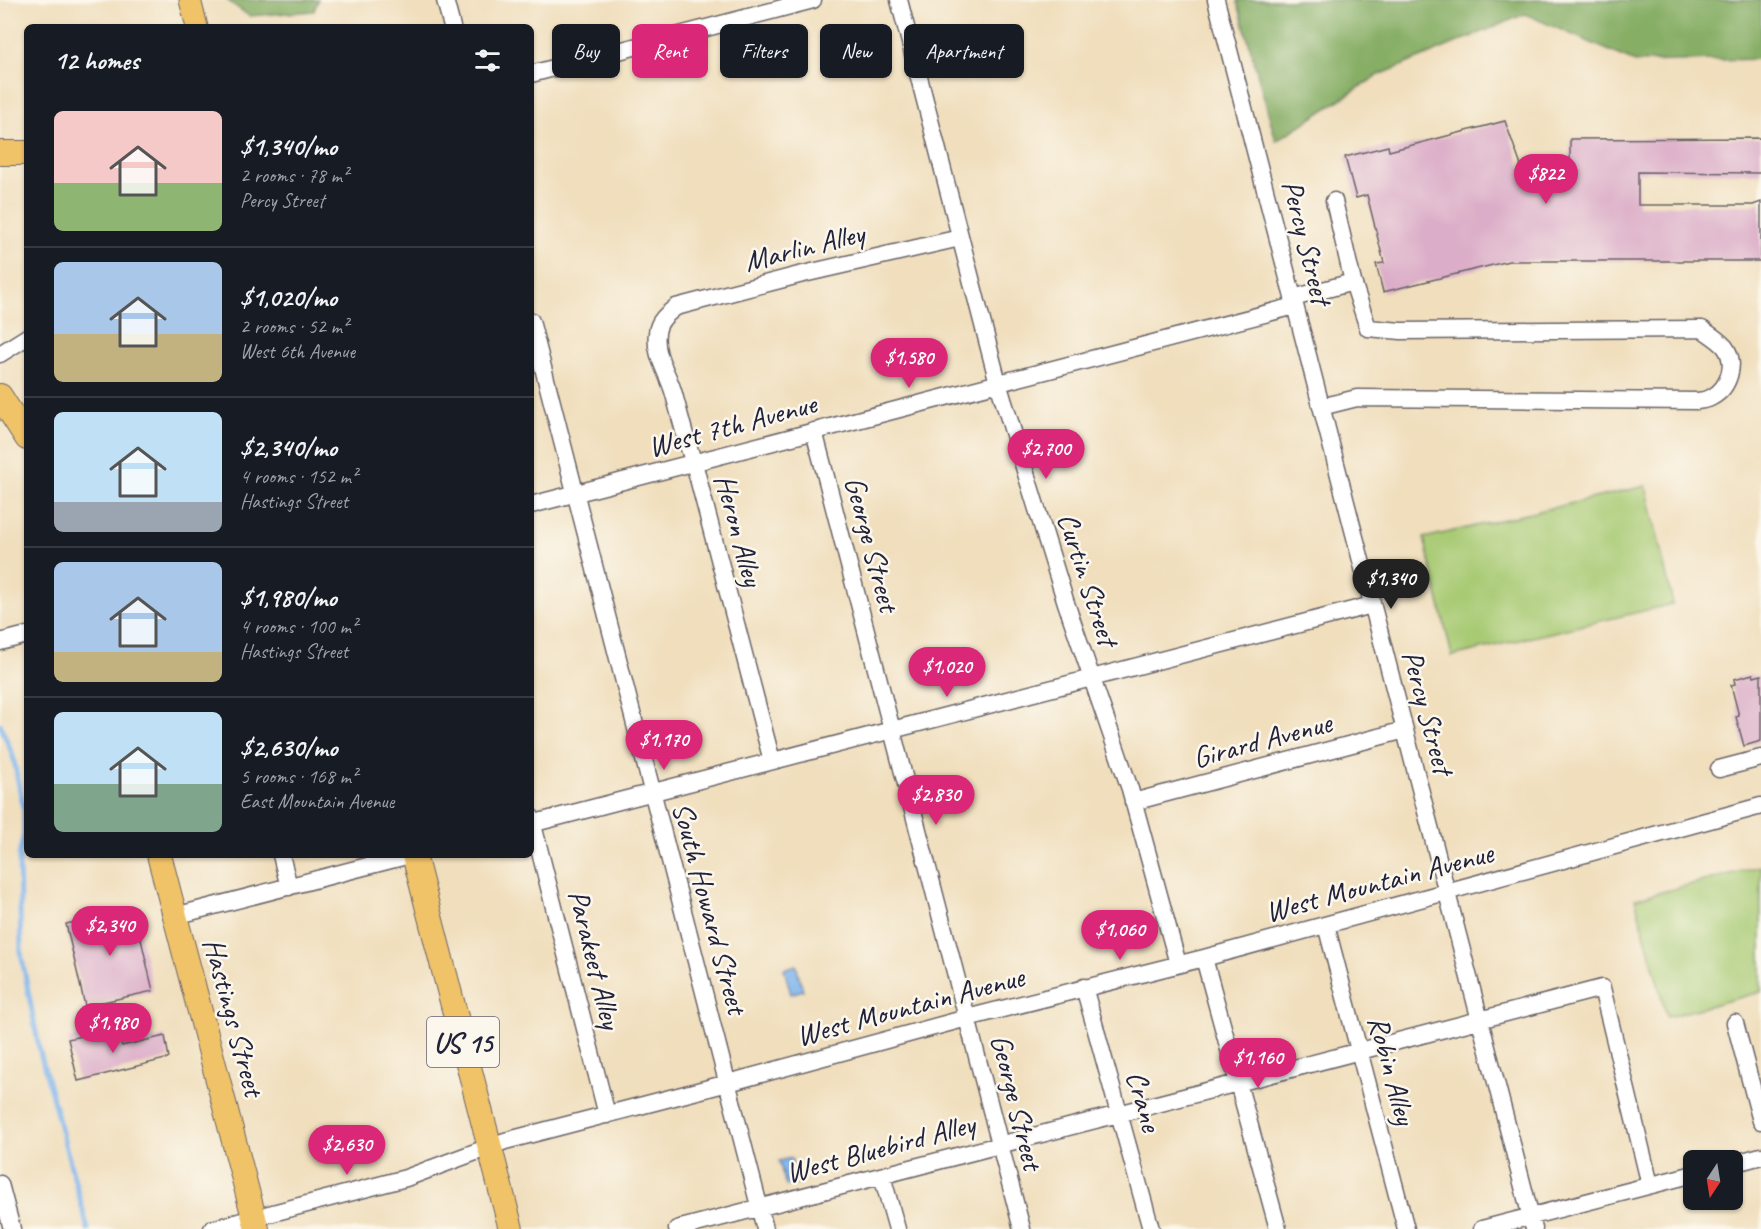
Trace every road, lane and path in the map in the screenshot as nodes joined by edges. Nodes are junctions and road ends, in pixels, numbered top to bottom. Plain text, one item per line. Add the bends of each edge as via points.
1 (190, 0) edge
2 (445, 0) edge
3 (813, 0) edge
4 (899, 0) edge
5 (1216, 0) edge
6 (196, 24) edge
7 (451, 24) edge
8 (534, 73) edge
9 (0, 153) edge
10 (24, 153) edge
11 (1334, 201) dead end
12 (960, 238) junction
13 (1353, 282) junction
14 (1294, 302) junction
15 (664, 316) joint
16 (534, 333) edge
17 (24, 339) edge
18 (0, 354) edge
19 (998, 383) junction
20 (0, 396) edge
21 (1321, 407) junction
22 (24, 430) edge
23 (814, 431) junction
24 (694, 463) junction
25 (574, 494) junction
26 (534, 504) edge
27 (1372, 605) junction
28 (24, 636) edge
29 (0, 642) edge
30 (1093, 678) junction
31 (893, 730) junction
32 (1405, 730) junction
33 (1761, 758) edge
34 (772, 761) junction
35 (1719, 769) dead end
36 (652, 792) junction
37 (1133, 802) junction
38 (1761, 807) edge
39 (534, 822) edge
40 (534, 830) edge
41 (160, 858) edge
42 (282, 858) edge
43 (400, 858) edge
44 (413, 858) edge
45 (289, 886) junction
46 (1446, 891) junction
47 (175, 916) junction
48 (1326, 925) junction
49 (1204, 958) junction
50 (1178, 964) junction
51 (1084, 987) junction
52 (967, 1018) junction
53 (1479, 1020) junction
54 (1735, 1023) dead end
55 (1359, 1051) junction
56 (728, 1083) junction
57 (1239, 1083) junction
58 (607, 1114) junction
59 (1120, 1114) junction
60 (1761, 1121) edge
61 (1000, 1145) junction
62 (490, 1147) junction
63 (1761, 1156) edge
64 (1743, 1161) edge
65 (882, 1176) junction
66 (1683, 1177) edge
67 (0, 1184) edge
68 (1650, 1185) junction
69 (759, 1208) junction
70 (256, 1223) edge
71 (1533, 1223) edge
72 (12, 1229) edge
73 (212, 1229) edge
74 (511, 1229) edge
75 (677, 1229) edge
76 (765, 1229) edge
77 (897, 1229) edge
78 (1022, 1229) edge
79 (1151, 1229) edge
80 (1278, 1229) edge
81 (1406, 1229) edge
82 (1482, 1229) edge

1 - 6 main road
2 - 7 street
3 - 8 street
4 - 12 street, Curtin Street
5 - 14 street, Percy Street
9 - 10 highway
11 - 13 street
12 - 15 street, Marlin Alley via 676,307
12 - 19 street, Curtin Street
13 - 14 street, West 7th Avenue
13 - 21 street via 1368,328 1702,329 1724,346 1731,362 1730,373 1721,391 1698,401 1357,398
14 - 19 street, West 7th Avenue
14 - 21 street, Percy Street
15 - 24 street, Heron Alley via 657,330 657,344
16 - 25 street, South Howard Street
17 - 18 street
19 - 23 street, West 7th Avenue
19 - 30 street, Curtin Street
20 - 22 highway
21 - 27 street, Percy Street
23 - 24 street, West 7th Avenue
23 - 31 street, George Street
24 - 25 street, West 7th Avenue
24 - 34 street, Heron Alley
25 - 26 street, West 7th Avenue
25 - 36 street, South Howard Street
27 - 30 street
27 - 32 street, Percy Street
28 - 29 street
30 - 31 street
30 - 37 street, Curtin Street
31 - 34 street
31 - 52 street, George Street
32 - 37 street, Girard Avenue
32 - 46 street, Percy Street
33 - 35 street
34 - 36 street
36 - 39 street
36 - 56 street, South Howard Street
37 - 50 street, Curtin Street
38 - 46 street, West Mountain Avenue
40 - 58 street, Parakeet Alley
41 - 47 highway, Hastings Street
42 - 45 street
43 - 45 street
44 - 62 highway, US 15
45 - 47 street
46 - 48 street, West Mountain Avenue
46 - 53 street, Percy Street
47 - 70 highway, Hastings Street
48 - 49 street, West Mountain Avenue
48 - 55 street, Robin Alley
49 - 50 street, West Mountain Avenue
49 - 57 street
50 - 51 street, West Mountain Avenue
51 - 52 street, West Mountain Avenue
51 - 59 street, Crane
52 - 56 street, West Mountain Avenue
52 - 61 street, George Street
53 - 55 street, West Bluebird Alley
53 - 68 street, West Bluebird Alley via 1602,988
53 - 71 street, Percy Street
54 - 60 street
55 - 57 street, West Bluebird Alley
55 - 81 street, Robin Alley
56 - 58 street, West Mountain Avenue
56 - 69 street, South Howard Street
57 - 59 street, West Bluebird Alley
57 - 80 street
58 - 62 street, West Mountain Avenue
59 - 61 street, West Bluebird Alley
59 - 79 street, Crane
61 - 65 street, West Bluebird Alley
61 - 78 street, George Street
62 - 70 street, West Mountain Avenue via 406,1178
62 - 74 highway, US 15
63 - 64 street
65 - 69 street, West Bluebird Alley
65 - 77 street
66 - 68 street
67 - 72 street
68 - 71 street
69 - 75 street, West Bluebird Alley
69 - 76 street, South Howard Street
70 - 73 street, West Mountain Avenue
71 - 82 street

